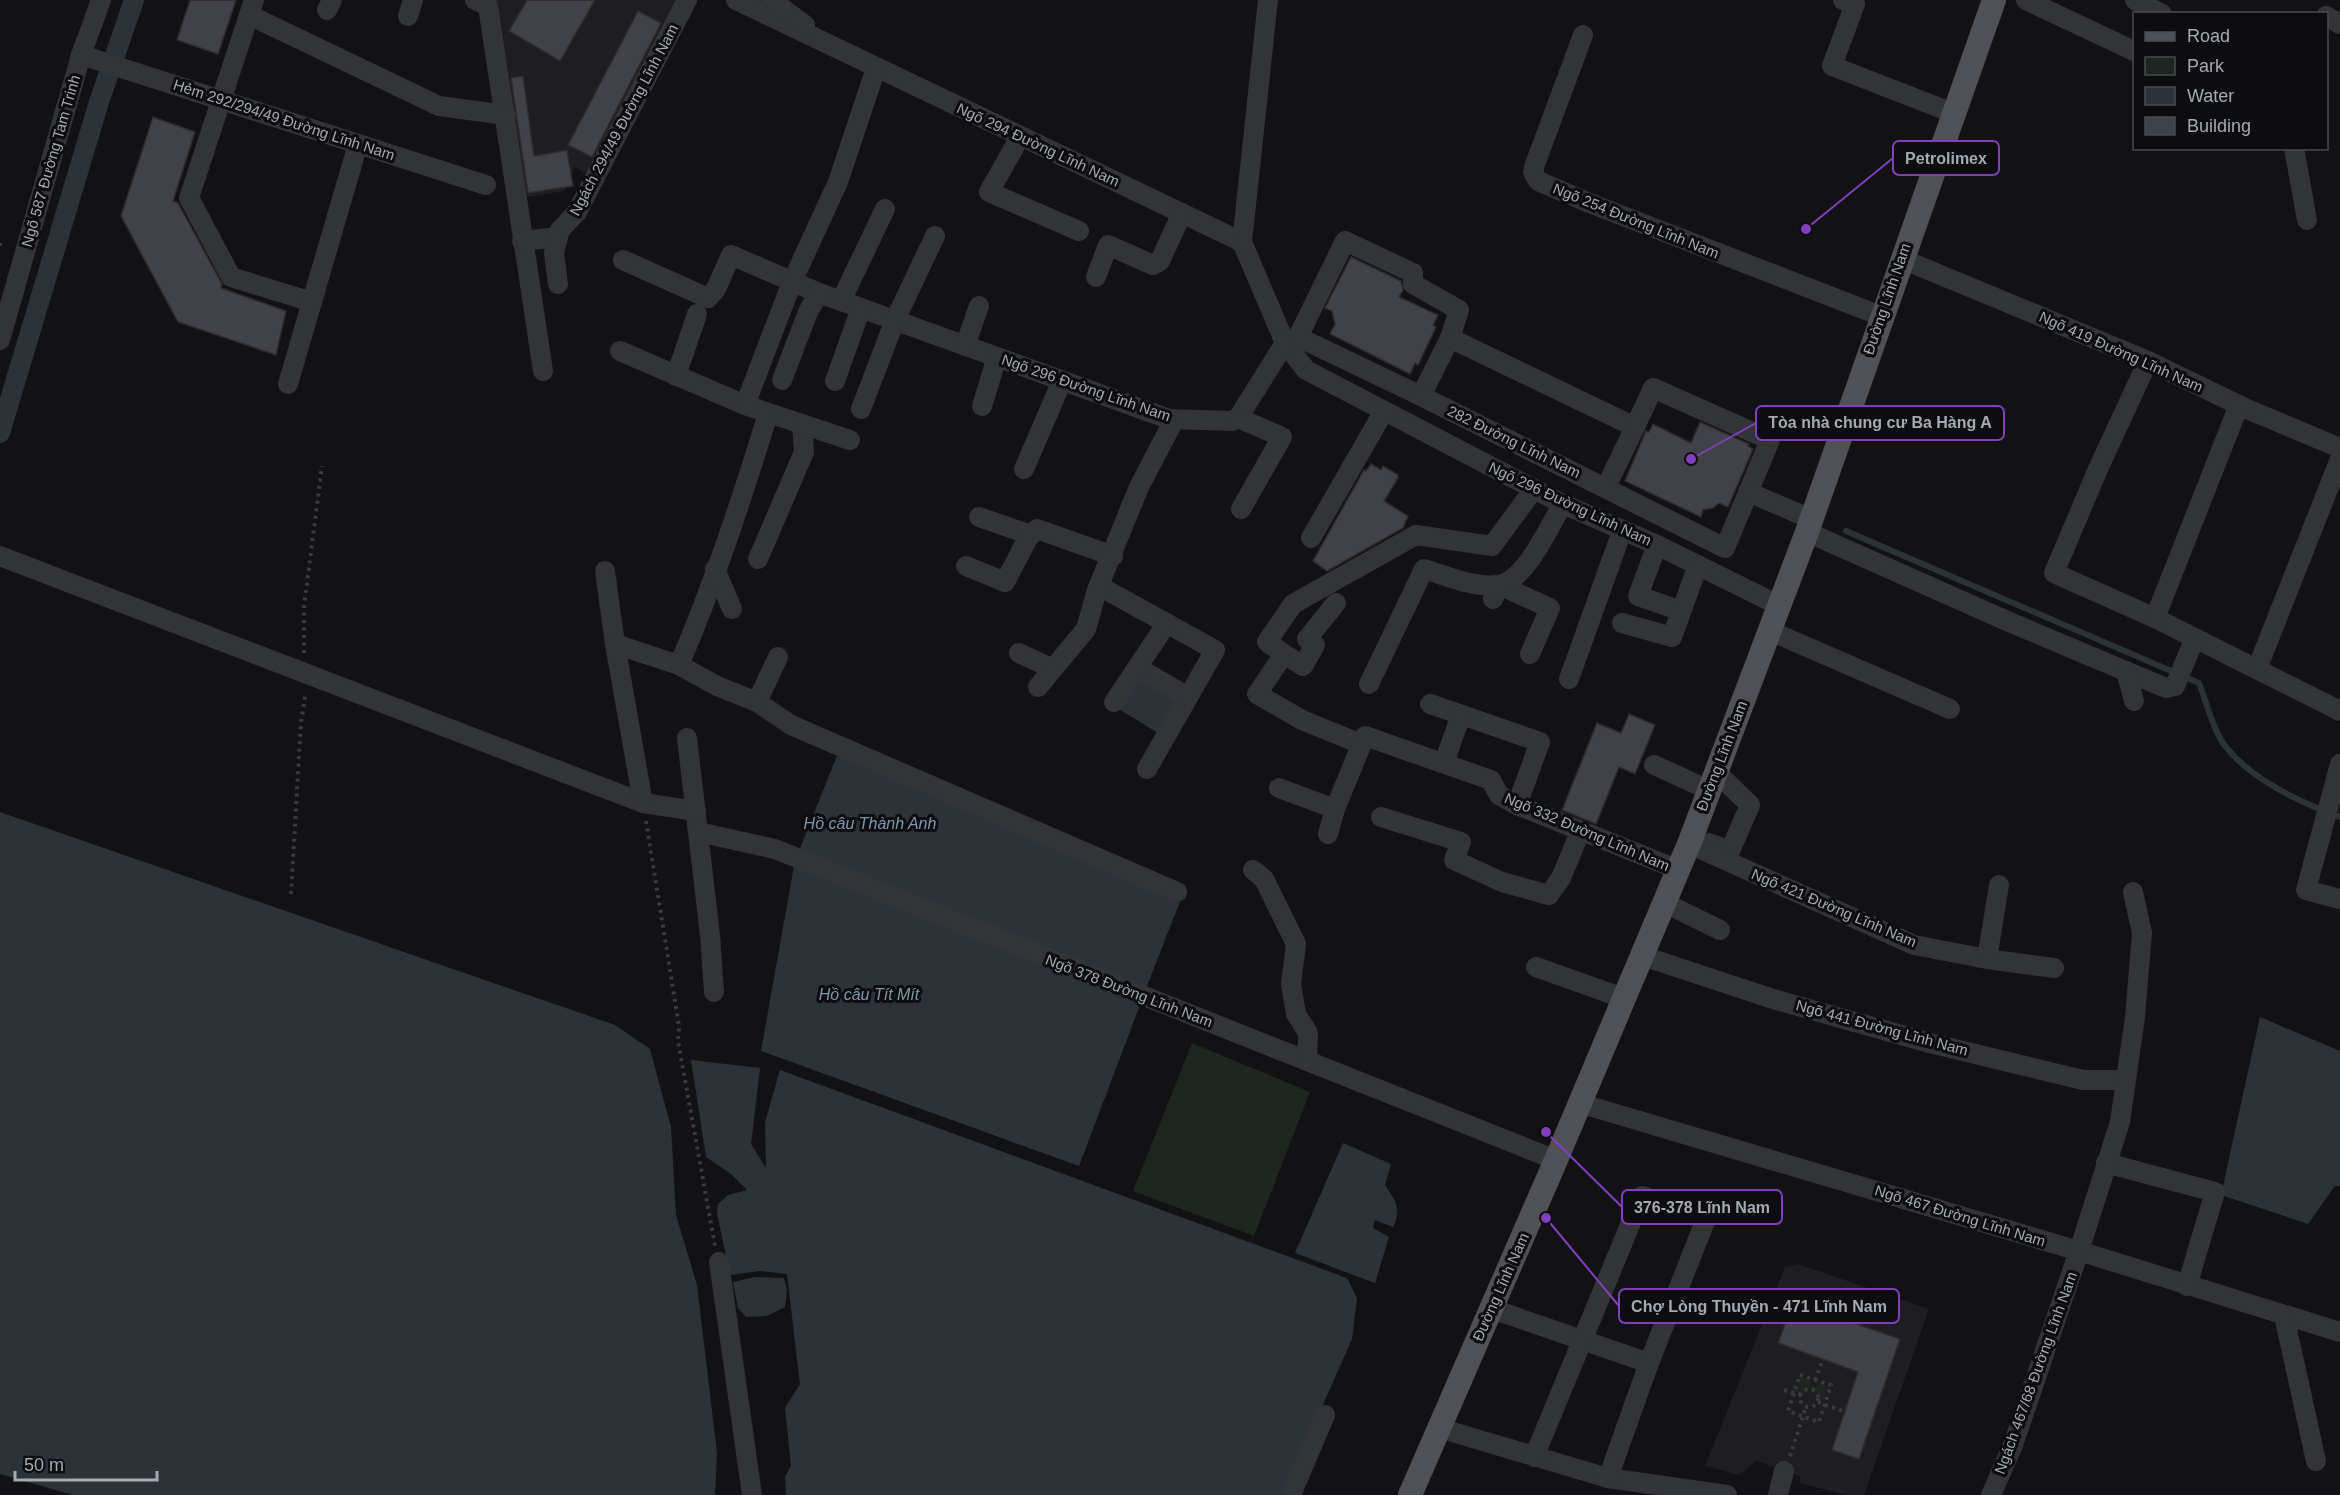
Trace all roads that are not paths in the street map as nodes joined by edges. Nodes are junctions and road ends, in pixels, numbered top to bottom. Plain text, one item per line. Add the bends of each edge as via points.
1 (101, 0) edge
2 (687, 0) edge
3 (736, 0) edge
4 (771, 0) edge
5 (1268, 0) edge
6 (1843, 0) edge
7 (1994, 0) edge
8 (2026, 0) edge
9 (2135, 0) edge
10 (482, 3) edge
11 (252, 8) edge
12 (2158, 12) edge
13 (1583, 35) dead end
14 (832, 46) junction
15 (2133, 51) edge
16 (81, 55) junction
17 (876, 68) junction
18 (221, 100) junction
19 (1953, 114) junction
20 (506, 115) junction
21 (1020, 136) junction
22 (358, 144) junction
23 (2294, 150) edge
24 (486, 185) dead end
25 (885, 208) dead end
26 (1182, 213) junction
27 (2307, 220) dead end
28 (1079, 231) dead end
29 (935, 236) dead end
30 (558, 237) junction
31 (522, 241) junction
32 (1242, 242) junction
33 (1902, 259) junction
34 (623, 260) dead end
35 (1096, 277) dead end
36 (792, 282) junction
37 (558, 284) dead end
38 (816, 300) junction
39 (841, 300) junction
40 (5, 302) edge
41 (312, 302) junction
42 (979, 306) dead end
43 (861, 308) junction
44 (697, 314) dead end
45 (1881, 316) junction
46 (895, 320) junction
47 (3, 332) edge
48 (1450, 338) junction
49 (1285, 343) junction
50 (965, 346) junction
51 (620, 351) dead end
52 (997, 357) junction
53 (2148, 362) junction
54 (543, 371) dead end
55 (676, 376) junction
56 (786, 381) dead end
57 (835, 381) dead end
58 (1062, 381) junction
59 (288, 384) dead end
60 (1421, 396) junction
61 (745, 405) junction
62 (2239, 405) junction
63 (982, 406) dead end
64 (861, 409) dead end
65 (1384, 411) junction
66 (768, 414) junction
67 (1238, 418) junction
68 (1174, 420) junction
69 (802, 424) junction
70 (1635, 427) junction
71 (850, 440) dead end
72 (2340, 448) edge
73 (2340, 459) edge
74 (1024, 469) dead end
75 (1606, 488) junction
76 (1534, 489) junction
77 (1748, 492) junction
78 (1563, 504) junction
79 (1241, 509) dead end
80 (979, 518) dead end
81 (1809, 526) junction
82 (1622, 531) junction
83 (1030, 535) junction
84 (1311, 538) dead end
85 (1657, 545) junction
86 (0, 556) edge
87 (1113, 556) junction
88 (758, 559) dead end
89 (1698, 565) junction
90 (966, 566) dead end
91 (715, 569) junction
92 (605, 571) dead end
93 (1099, 586) junction
94 (1496, 592) junction
95 (1336, 603) dead end
96 (1780, 606) junction
97 (1670, 607) dead end
98 (732, 609) dead end
99 (2155, 618) junction
100 (1167, 623) junction
101 (1622, 623) dead end
102 (1770, 631) junction
103 (2194, 640) junction
104 (615, 644) junction
105 (1019, 653) dead end
106 (1284, 654) junction
107 (1530, 654) dead end
108 (778, 657) dead end
109 (679, 665) junction
110 (1051, 668) junction
111 (1138, 668) junction
112 (2258, 669) junction
113 (2126, 671) junction
114 (1569, 679) dead end
115 (1369, 684) dead end
116 (1038, 687) dead end
117 (1188, 697) junction
118 (2134, 701) dead end
119 (757, 702) junction
120 (1114, 702) dead end
121 (1430, 704) dead end
122 (1950, 709) dead end
123 (2340, 711) edge
124 (1461, 715) junction
125 (687, 738) dead end
126 (1361, 744) junction
127 (1444, 763) junction
128 (2340, 764) edge
129 (1654, 765) dead end
130 (1147, 769) dead end
131 (1712, 781) junction
132 (1279, 788) dead end
133 (644, 803) junction
134 (1517, 805) junction
135 (1335, 809) junction
136 (696, 811) junction
137 (1381, 817) dead end
138 (698, 832) junction
139 (1580, 832) junction
140 (1328, 834) dead end
141 (1690, 840) junction
142 (1253, 870) dead end
143 (1678, 870) junction
144 (1999, 885) dead end
145 (1177, 892) dead end
146 (2133, 892) dead end
147 (2340, 899) edge
148 (1665, 903) junction
149 (1720, 930) dead end
150 (1643, 956) junction
151 (1986, 959) junction
152 (1536, 967) dead end
153 (2054, 968) dead end
154 (714, 992) dead end
155 (1623, 998) junction
156 (1307, 1061) junction
157 (2125, 1080) junction
158 (1579, 1103) junction
159 (1556, 1160) junction
160 (2106, 1163) junction
161 (2079, 1251) junction
162 (719, 1262) road end
163 (2187, 1286) junction
164 (1492, 1309) junction
165 (2284, 1316) junction
166 (2340, 1332) edge
167 (1582, 1340) junction
168 (1649, 1363) junction
169 (1325, 1415) dead end
170 (1439, 1428) junction
171 (1534, 1457) junction
172 (2316, 1461) dead end
173 (1784, 1471) dead end
174 (1608, 1478) junction
175 (752, 1495) edge
176 (1292, 1495) edge
177 (1410, 1495) edge
178 (1727, 1495) edge
179 (1778, 1495) edge
180 (1991, 1495) edge

1 - 16 street, Ngõ 587 Đường Tam Trinh
2 - 30 street, Ngách 294/49 Đường Lĩnh Nam via 577,212
3 - 14 street, Ngõ 294 Đường Lĩnh Nam
4 - 14 street
5 - 32 street
6 - 19 street via 1855,4 1832,66
7 - 19 main road, Đường Lĩnh Nam
8 - 15 street
9 - 12 street
10 - 20 street
11 - 18 street
11 - 20 street via 438,106
13 - 45 street, Ngõ 254 Đường Lĩnh Nam via 1534,166 1534,177 1587,202
14 - 17 street, Ngõ 294 Đường Lĩnh Nam
16 - 18 street, Hẻm 292/294/49 Đường Lĩnh Nam
16 - 40 street, Ngõ 587 Đường Tam Trinh
17 - 21 street, Ngõ 294 Đường Lĩnh Nam
17 - 36 street via 838,182
18 - 22 street, Hẻm 292/294/49 Đường Lĩnh Nam
18 - 41 street via 189,198 231,277
19 - 33 main road, Đường Lĩnh Nam
20 - 31 street
21 - 26 street, Ngõ 294 Đường Lĩnh Nam
21 - 28 street via 989,192
22 - 24 street, Hẻm 292/294/49 Đường Lĩnh Nam
22 - 41 street
23 - 27 street
25 - 39 street
26 - 32 street, Ngõ 294 Đường Lĩnh Nam
26 - 35 street via 1160,261 1153,265 1108,245
29 - 46 street
30 - 31 street
30 - 37 street via 554,253
31 - 54 street
32 - 49 street
33 - 45 main road, Đường Lĩnh Nam
33 - 53 street, Ngõ 419 Đường Lĩnh Nam
34 - 36 street, Ngõ 296 Đường Lĩnh Nam via 708,298 731,255
36 - 38 street, Ngõ 296 Đường Lĩnh Nam
36 - 61 street
38 - 39 street, Ngõ 296 Đường Lĩnh Nam
38 - 56 street
39 - 43 street, Ngõ 296 Đường Lĩnh Nam
40 - 47 street, Ngõ 587 Đường Tam Trinh
41 - 59 street
42 - 50 street
43 - 46 street, Ngõ 296 Đường Lĩnh Nam
43 - 57 street
44 - 55 street
45 - 81 main road, Đường Lĩnh Nam
46 - 50 street, Ngõ 296 Đường Lĩnh Nam
46 - 64 street
48 - 60 street, 282 Đường Lĩnh Nam
48 - 60 street, 282 Đường Lĩnh Nam via 1459,310 1413,284 1413,273 1345,241 1298,337
48 - 70 street
49 - 65 street, Ngõ 296 Đường Lĩnh Nam via 1306,370
49 - 67 street
50 - 52 street, Ngõ 296 Đường Lĩnh Nam
51 - 55 street
52 - 58 street, Ngõ 296 Đường Lĩnh Nam
52 - 63 street
53 - 62 street, Ngõ 419 Đường Lĩnh Nam
53 - 99 street via 2054,573
55 - 61 street
58 - 68 street, Ngõ 296 Đường Lĩnh Nam
58 - 74 street
60 - 75 street, 282 Đường Lĩnh Nam
61 - 66 street
62 - 72 street, Ngõ 419 Đường Lĩnh Nam
62 - 99 street
65 - 76 street, Ngõ 296 Đường Lĩnh Nam
65 - 84 street
66 - 69 street
66 - 91 street
67 - 68 street, Ngõ 296 Đường Lĩnh Nam
67 - 79 street via 1282,437
68 - 87 street via 1139,487
69 - 71 street
69 - 88 street via 804,452
70 - 75 street, 282 Đường Lĩnh Nam
70 - 77 street, 282 Đường Lĩnh Nam via 1653,388 1770,440
73 - 112 street
75 - 77 street, 282 Đường Lĩnh Nam via 1725,548
76 - 78 street, Ngõ 296 Đường Lĩnh Nam
76 - 106 street via 1492,546 1416,535 1293,604 1267,642
77 - 81 street
78 - 82 street, Ngõ 296 Đường Lĩnh Nam
78 - 94 street via 1525,567
80 - 83 street
81 - 96 main road, Đường Lĩnh Nam
81 - 113 street via 2007,621
82 - 85 street, Ngõ 296 Đường Lĩnh Nam
82 - 114 street
83 - 87 street via 1037,529
83 - 90 street via 1005,582
85 - 89 street, Ngõ 296 Đường Lĩnh Nam
85 - 97 street via 1638,596
86 - 133 street
87 - 93 street
89 - 96 street, Ngõ 296 Đường Lĩnh Nam
89 - 101 street via 1672,637
91 - 98 street
91 - 109 street
92 - 104 street
93 - 100 street
93 - 110 street via 1086,629
94 - 107 street via 1550,608
94 - 115 street via 1424,569
95 - 106 street via 1307,639 1315,645 1303,666
96 - 102 main road, Đường Lĩnh Nam
99 - 103 street
100 - 111 street
100 - 117 street via 1215,650
102 - 122 street
102 - 131 main road, Đường Lĩnh Nam
103 - 112 street
103 - 113 street via 2175,686 2166,688
104 - 109 street
104 - 133 street
105 - 110 street
106 - 126 street via 1257,694 1302,720
108 - 119 street
109 - 119 street
110 - 116 street
111 - 117 street
111 - 120 street
112 - 123 street
113 - 118 street
117 - 130 street
119 - 145 street via 791,725
121 - 124 street
124 - 127 street
124 - 134 street via 1540,742
125 - 136 street
126 - 127 street, Ngõ 332 Đường Lĩnh Nam via 1365,736
126 - 135 street
127 - 134 street, Ngõ 332 Đường Lĩnh Nam via 1491,780 1499,795
128 - 147 street via 2306,890
129 - 131 street
131 - 141 main road, Đường Lĩnh Nam
131 - 141 street via 1750,805 1730,851
132 - 135 street
133 - 136 street
134 - 139 street, Ngõ 332 Đường Lĩnh Nam
135 - 140 street
136 - 138 street
137 - 139 street via 1461,842 1454,860 1502,882 1549,895 1561,878
138 - 154 street
138 - 156 street, Ngõ 378 Đường Lĩnh Nam via 775,849
139 - 143 street, Ngõ 332 Đường Lĩnh Nam
141 - 143 main road, Đường Lĩnh Nam
141 - 151 street, Ngõ 421 Đường Lĩnh Nam via 1914,945
142 - 156 street via 1264,879 1296,944 1292,984 1296,1014 1308,1033
143 - 148 main road, Đường Lĩnh Nam
144 - 151 street
146 - 157 street, Ngách 467/68 Đường Lĩnh Nam via 2142,933
148 - 149 street
148 - 150 main road, Đường Lĩnh Nam
150 - 155 main road, Đường Lĩnh Nam
150 - 157 street, Ngõ 441 Đường Lĩnh Nam via 1773,999 1930,1042 2083,1080
151 - 153 street, Ngõ 421 Đường Lĩnh Nam
152 - 155 street
155 - 158 main road, Đường Lĩnh Nam
156 - 159 street, Ngõ 378 Đường Lĩnh Nam
157 - 160 street, Ngách 467/68 Đường Lĩnh Nam via 2120,1122
158 - 159 main road, Đường Lĩnh Nam
158 - 161 street, Ngõ 467 Đường Lĩnh Nam
159 - 164 main road, Đường Lĩnh Nam
160 - 161 street, Ngách 467/68 Đường Lĩnh Nam
160 - 163 street via 2216,1192
161 - 163 street, Ngõ 467 Đường Lĩnh Nam
161 - 180 street, Ngách 467/68 Đường Lĩnh Nam via 2013,1445
162 - 175 street
163 - 165 street, Ngõ 467 Đường Lĩnh Nam
164 - 167 street
164 - 170 main road, Đường Lĩnh Nam
165 - 166 street, Ngõ 467 Đường Lĩnh Nam
165 - 172 street
167 - 168 street
167 - 168 street via 1642,1196 1706,1219
167 - 171 street
168 - 174 street
169 - 176 street
170 - 171 street
170 - 177 main road, Đường Lĩnh Nam
171 - 174 street
173 - 179 street
174 - 178 street

